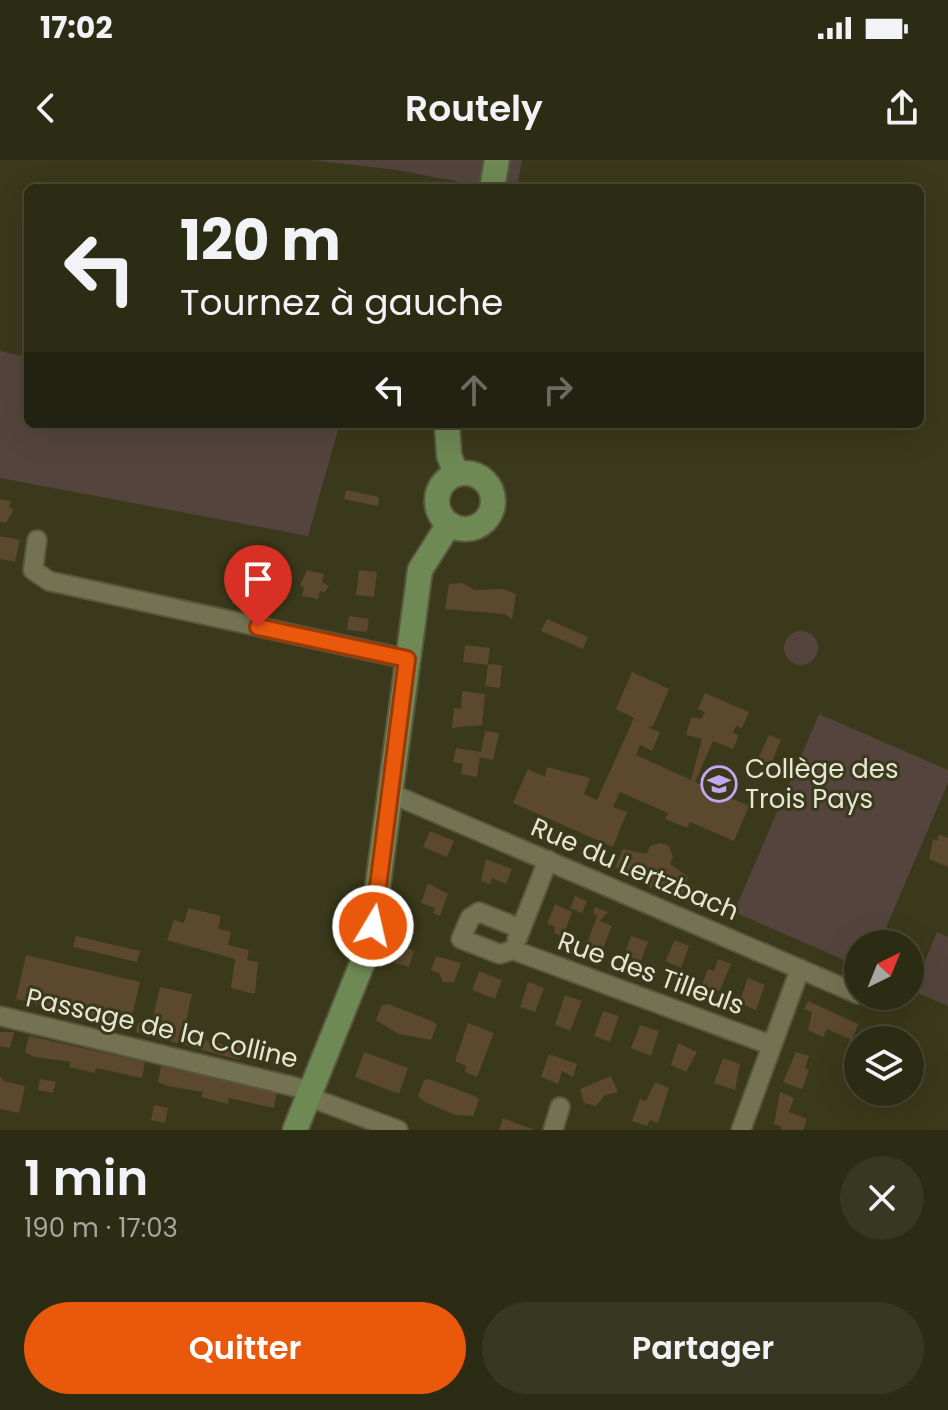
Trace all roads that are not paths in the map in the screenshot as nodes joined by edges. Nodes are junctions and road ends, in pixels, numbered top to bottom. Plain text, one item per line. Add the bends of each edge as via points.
1 (497, 160) edge
2 (493, 184) edge
3 (447, 428) edge
4 (456, 474) junction
5 (449, 524) junction
6 (37, 540) dead end
7 (407, 659) junction
8 (392, 794) junction
9 (548, 860) junction
10 (521, 929) junction
11 (513, 950) junction
12 (800, 969) junction
13 (844, 988) edge
14 (0, 1016) edge
15 (771, 1045) junction
16 (310, 1094) junction
17 (560, 1107) dead end
18 (295, 1130) edge
19 (398, 1130) edge
20 (553, 1130) edge
21 (741, 1130) edge

1 - 2 main road
3 - 4 main road
4 - 5 main road via 442,484 437,501
4 - 5 main road via 484,481 493,498 491,513 481,524 459,529
5 - 7 main road via 420,570
6 - 7 street via 33,570 49,581
7 - 8 main road
8 - 9 street, Rue du Lertzbach
8 - 16 main road via 370,944
9 - 10 street
9 - 12 street, Rue du Lertzbach
10 - 11 street
10 - 11 street, Rue des Tilleuls via 479,912 470,918 461,939 500,954
11 - 15 street, Rue des Tilleuls
12 - 13 street, Rue du Lertzbach
12 - 15 street
14 - 16 street, Passage de la Colline
15 - 21 street
16 - 18 main road
16 - 19 street, Passage de la Colline
17 - 20 street

